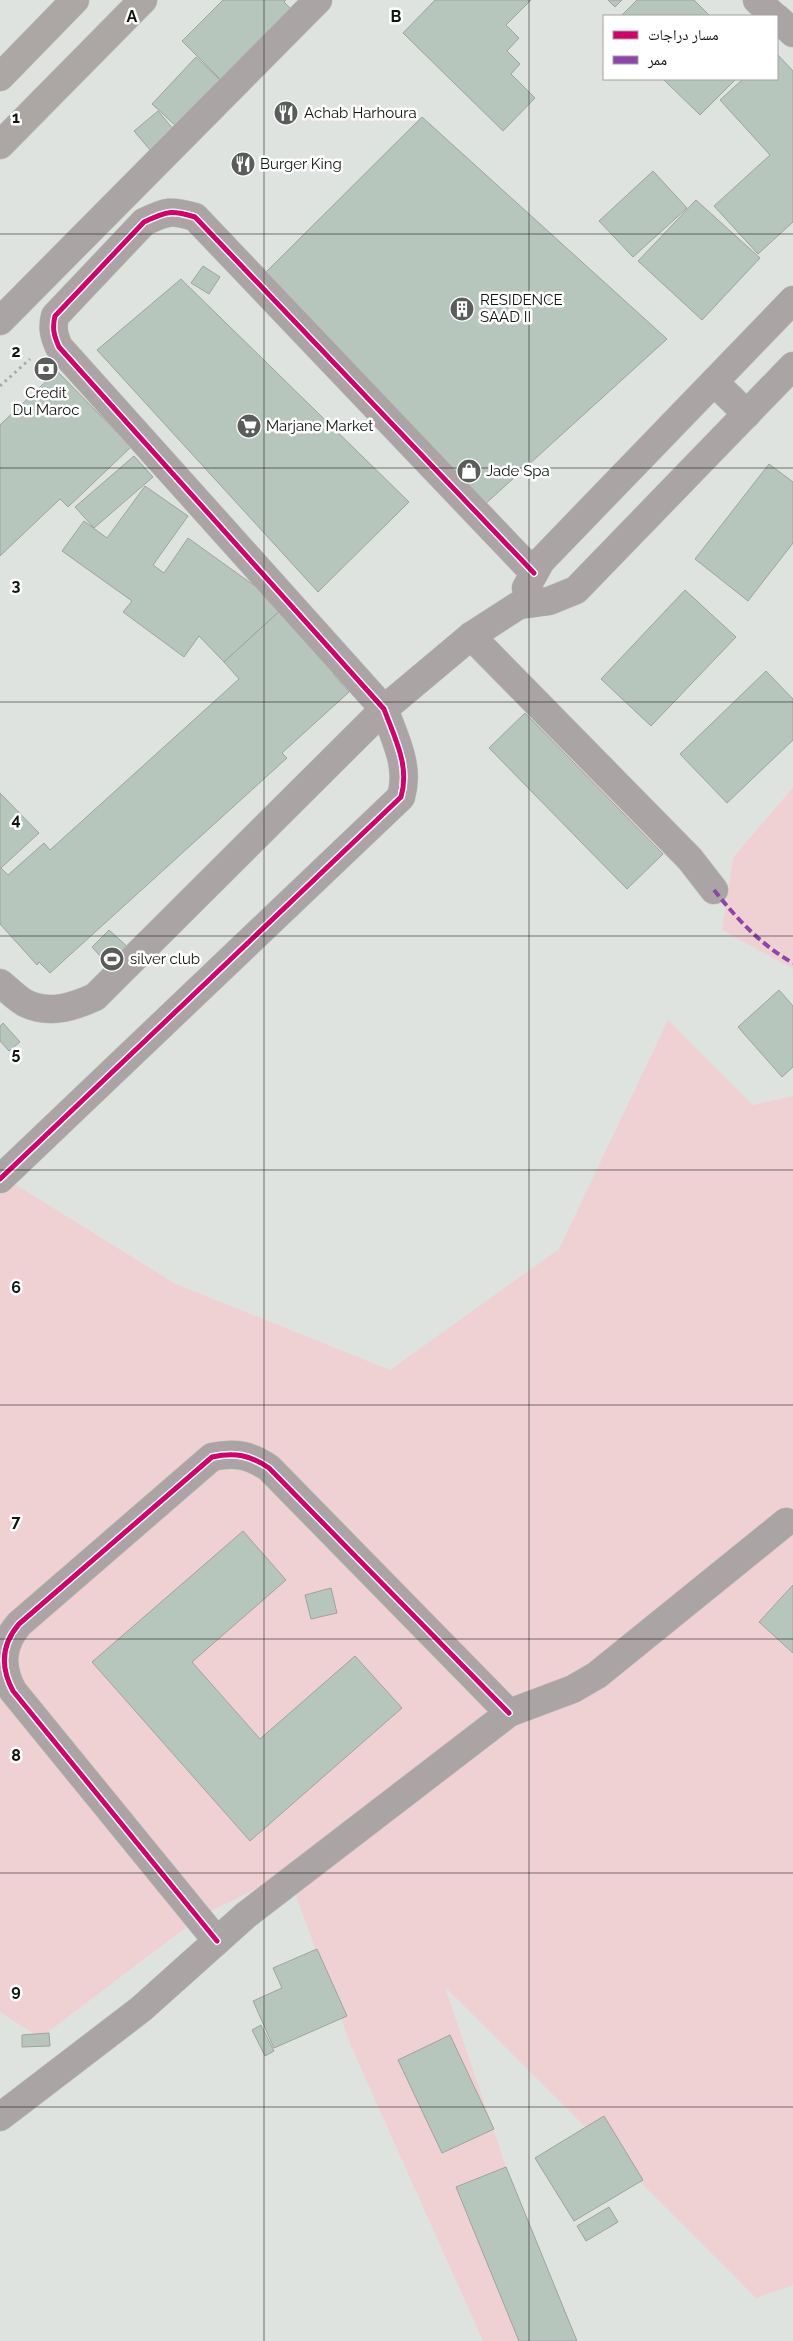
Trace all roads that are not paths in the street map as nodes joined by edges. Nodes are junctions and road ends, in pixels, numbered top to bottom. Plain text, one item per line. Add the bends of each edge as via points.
1 (75, 0) edge
2 (142, 0) edge
3 (318, 0) edge
4 (757, 0) edge
5 (774, 15) edge
6 (778, 19) edge
7 (793, 34) edge
8 (0, 77) edge
9 (0, 145) edge
10 (118, 202) junction
11 (144, 222) junction
12 (42, 278) junction
13 (793, 300) edge
14 (68, 302) junction
15 (0, 321) edge
16 (793, 366) edge
17 (714, 382) junction
18 (747, 414) junction
19 (534, 573) junction
20 (520, 605) junction
21 (471, 636) junction
22 (384, 709) junction
23 (714, 890) dead end
24 (0, 983) edge
25 (0, 1179) edge
26 (786, 1522) dead end
27 (509, 1713) junction
28 (216, 1941) junction
29 (0, 2117) edge

1 - 8 main road
2 - 9 main road
3 - 10 street
4 - 5 street
6 - 7 street
10 - 11 street
10 - 12 street
11 - 14 street
11 - 19 street via 175,211 196,218
12 - 14 street
12 - 15 street
13 - 17 street
14 - 22 street via 55,316 54,336 59,347
16 - 18 street
17 - 18 street
17 - 19 street
18 - 20 street via 576,590 549,601
19 - 20 street
20 - 21 street
21 - 22 street
21 - 23 street via 690,859
22 - 24 street via 95,997 60,1010 44,1008 25,1003
22 - 25 street via 403,758 401,798
26 - 27 street via 585,1683
27 - 28 street
27 - 28 street via 269,1468 241,1454 212,1457 19,1624 11,1634 3,1658 7,1680 13,1690
28 - 29 street via 141,2009

